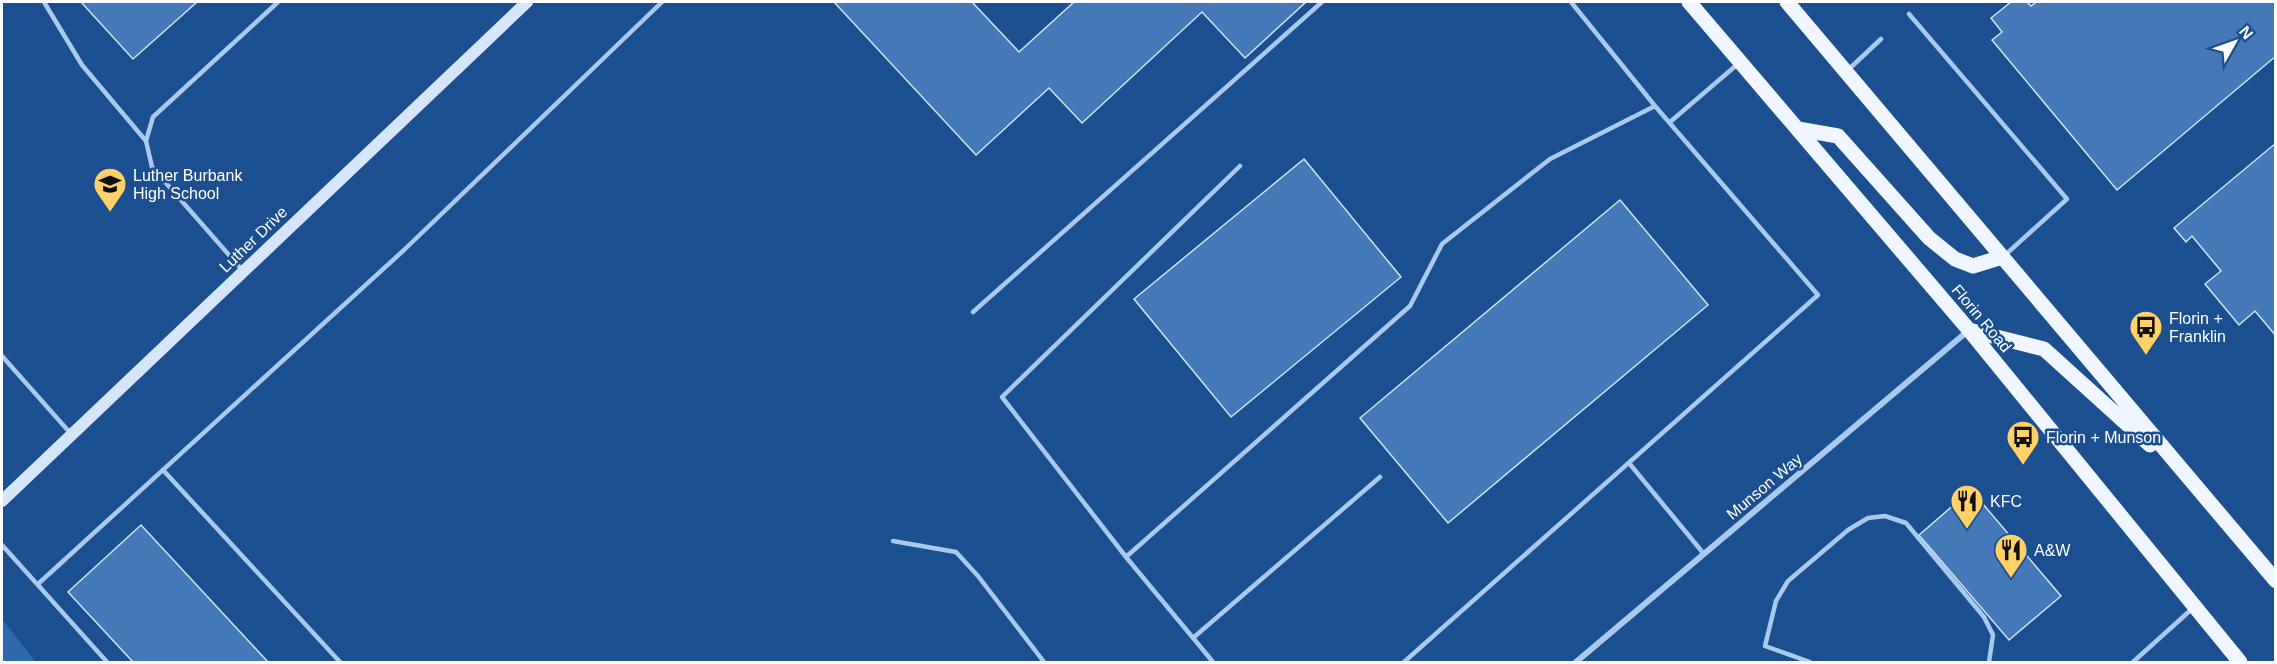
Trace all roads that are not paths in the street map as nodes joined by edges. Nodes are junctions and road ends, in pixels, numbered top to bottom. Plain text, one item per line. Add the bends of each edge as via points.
1 (44, 2) edge
2 (278, 2) edge
3 (527, 2) edge
4 (662, 2) edge
5 (1322, 2) edge
6 (1571, 2) edge
7 (1689, 2) edge
8 (1786, 2) edge
9 (1909, 14) dead end
10 (1881, 39) dead end
11 (1740, 62) junction
12 (1846, 72) junction
13 (1654, 106) junction
14 (1670, 122) junction
15 (1798, 129) junction
16 (146, 141) junction
17 (1240, 166) dead end
18 (2002, 257) junction
19 (243, 271) junction
20 (973, 312) dead end
21 (1969, 330) junction
22 (2, 356) edge
23 (72, 435) junction
24 (1629, 463) junction
25 (163, 470) junction
26 (1380, 477) dead end
27 (2197, 488) junction
28 (2, 501) edge
29 (892, 541) dead end
30 (2, 546) edge
31 (1704, 554) junction
32 (1126, 557) junction
33 (2276, 581) edge
34 (38, 584) junction
35 (2196, 606) junction
36 (1193, 638) junction
37 (107, 663) edge
38 (340, 663) edge
39 (1044, 663) edge
40 (1213, 663) edge
41 (1404, 663) edge
42 (1576, 663) edge
43 (1810, 663) edge
44 (1989, 663) edge
45 (2133, 663) edge
46 (2240, 663) edge

1 - 16 lane via 82,64
2 - 16 lane via 153,117
3 - 19 street, Luther Drive
4 - 25 lane via 404,250
5 - 20 lane
6 - 13 lane
7 - 11 main road, Florin Road
8 - 12 main road
9 - 18 lane via 2067,199
10 - 12 lane
11 - 14 lane
11 - 15 main road, Florin Road
12 - 18 main road
13 - 14 lane
13 - 32 lane via 1550,159 1442,244 1410,306
14 - 24 lane via 1818,295
15 - 18 main road via 1838,136 1929,238 1955,259 1973,266
15 - 21 main road, Florin Road
16 - 19 lane via 152,167
17 - 32 lane via 1002,397
18 - 27 main road
19 - 23 street, Luther Drive
21 - 27 main road via 2044,349
21 - 31 street, Munson Way
21 - 35 main road, Florin Road
22 - 23 lane
23 - 28 street, Luther Drive
24 - 31 lane
24 - 41 lane
25 - 34 lane
25 - 38 lane
26 - 36 lane
27 - 33 main road
29 - 39 lane via 956,552
30 - 34 lane
31 - 42 street, Munson Way
32 - 36 lane
34 - 37 lane
35 - 45 lane
35 - 46 main road, Florin Road
36 - 40 lane
43 - 44 lane via 1765,646 1776,601 1788,582 1848,530 1868,518 1885,516 1906,523 1984,617 1993,635

